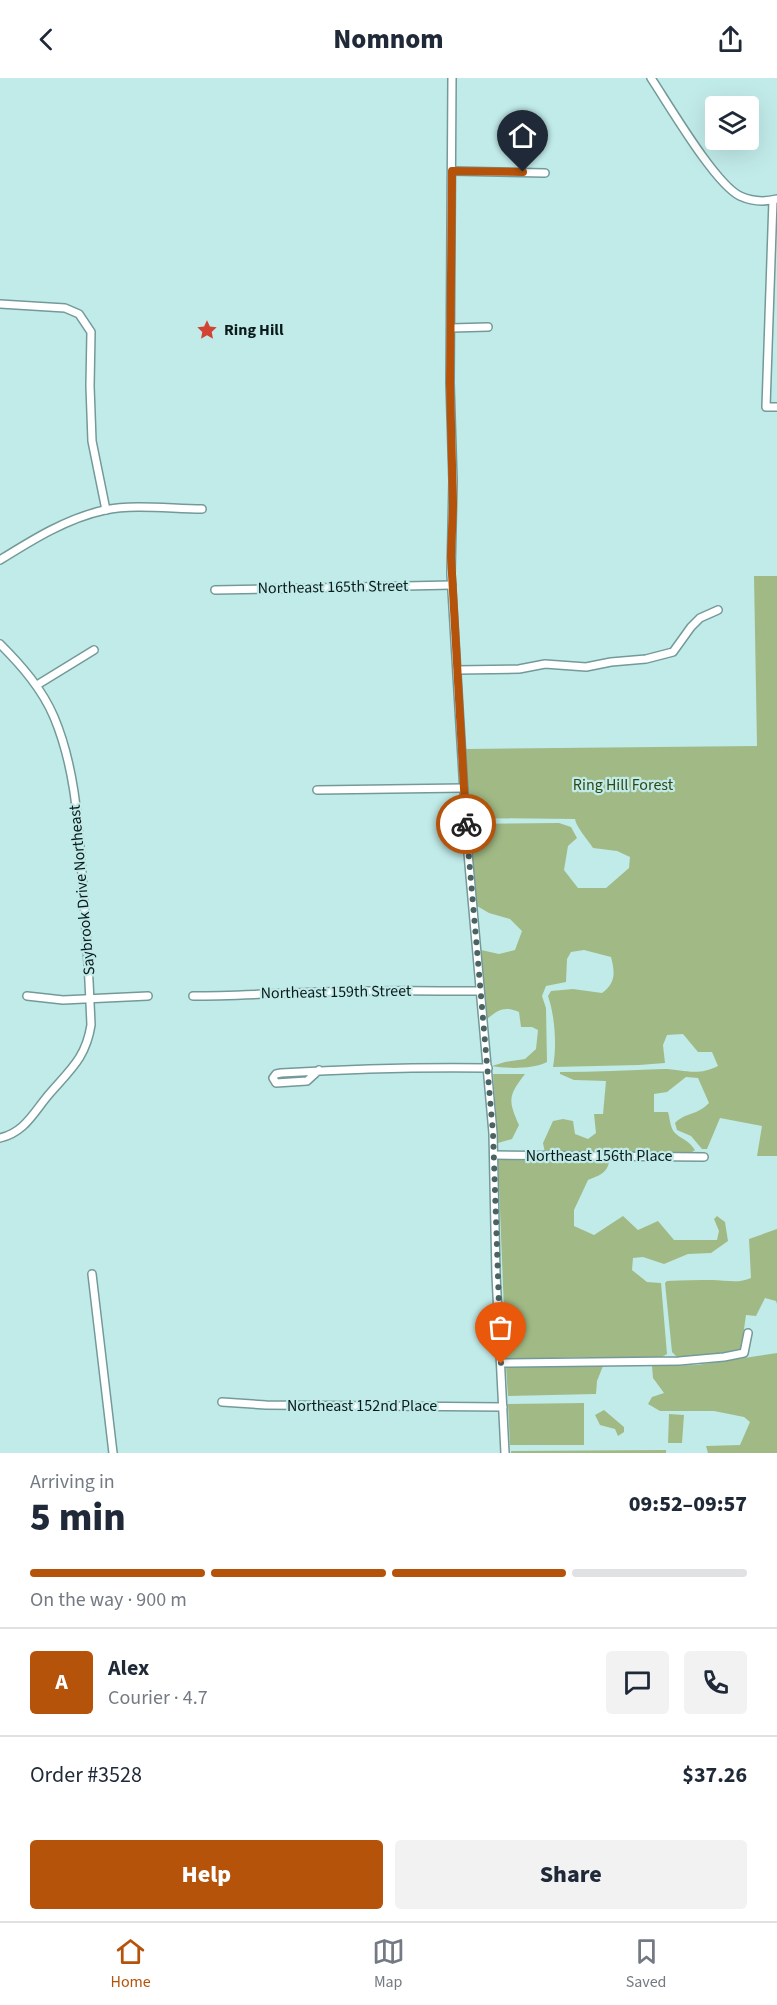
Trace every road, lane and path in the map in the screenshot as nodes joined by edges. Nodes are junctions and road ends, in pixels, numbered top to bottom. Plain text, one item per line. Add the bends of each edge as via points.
1 (452, 78) edge
2 (651, 78) edge
3 (452, 171) junction
4 (545, 173) dead end
5 (775, 200) edge
6 (774, 265) edge
7 (0, 304) edge
8 (489, 327) dead end
9 (451, 328) junction
10 (777, 407) edge
11 (202, 509) dead end
12 (106, 510) junction
13 (0, 560) edge
14 (452, 585) junction
15 (215, 590) dead end
16 (718, 610) dead end
17 (0, 644) edge
18 (94, 650) dead end
19 (457, 670) junction
20 (37, 685) junction
21 (463, 765) junction
22 (471, 765) dead end
23 (464, 788) junction
24 (317, 790) dead end
25 (480, 991) junction
26 (27, 996) dead end
27 (148, 996) dead end
28 (193, 996) dead end
29 (90, 999) junction
30 (488, 1068) junction
31 (319, 1070) junction
32 (0, 1138) edge
33 (494, 1155) junction
34 (704, 1157) dead end
35 (92, 1274) dead end
36 (748, 1333) dead end
37 (501, 1364) junction
38 (222, 1402) dead end
39 (503, 1407) junction
40 (113, 1453) edge
41 (505, 1453) edge

1 - 3 street
2 - 5 street via 721,181 752,200
3 - 4 street
3 - 9 street
5 - 6 street
6 - 10 street via 766,407
7 - 12 street via 65,308 79,314 91,332 92,441
8 - 9 street
9 - 14 street
11 - 12 street
12 - 13 street via 60,526
14 - 15 street, Northeast 165th Street
14 - 19 street
16 - 19 street via 696,622 673,652 646,659 586,667 545,664 519,669
17 - 20 street, Saybrook Drive Northeast
18 - 20 street
19 - 21 street
20 - 29 street, Saybrook Drive Northeast via 66,749 74,789
21 - 22 street
21 - 23 street
23 - 24 street
23 - 25 street
25 - 28 street, Northeast 159th Street
25 - 30 street
26 - 29 street
27 - 29 street
29 - 32 street, Saybrook Drive Northeast via 89,1039 81,1059 26,1125
30 - 31 street
30 - 33 street
31 - 31 street via 281,1073 273,1078 276,1083 307,1080
33 - 34 street, Northeast 156th Place
33 - 37 street
35 - 40 street
36 - 37 street via 744,1353 724,1357
37 - 39 street
38 - 39 street, Northeast 152nd Place
39 - 41 street

